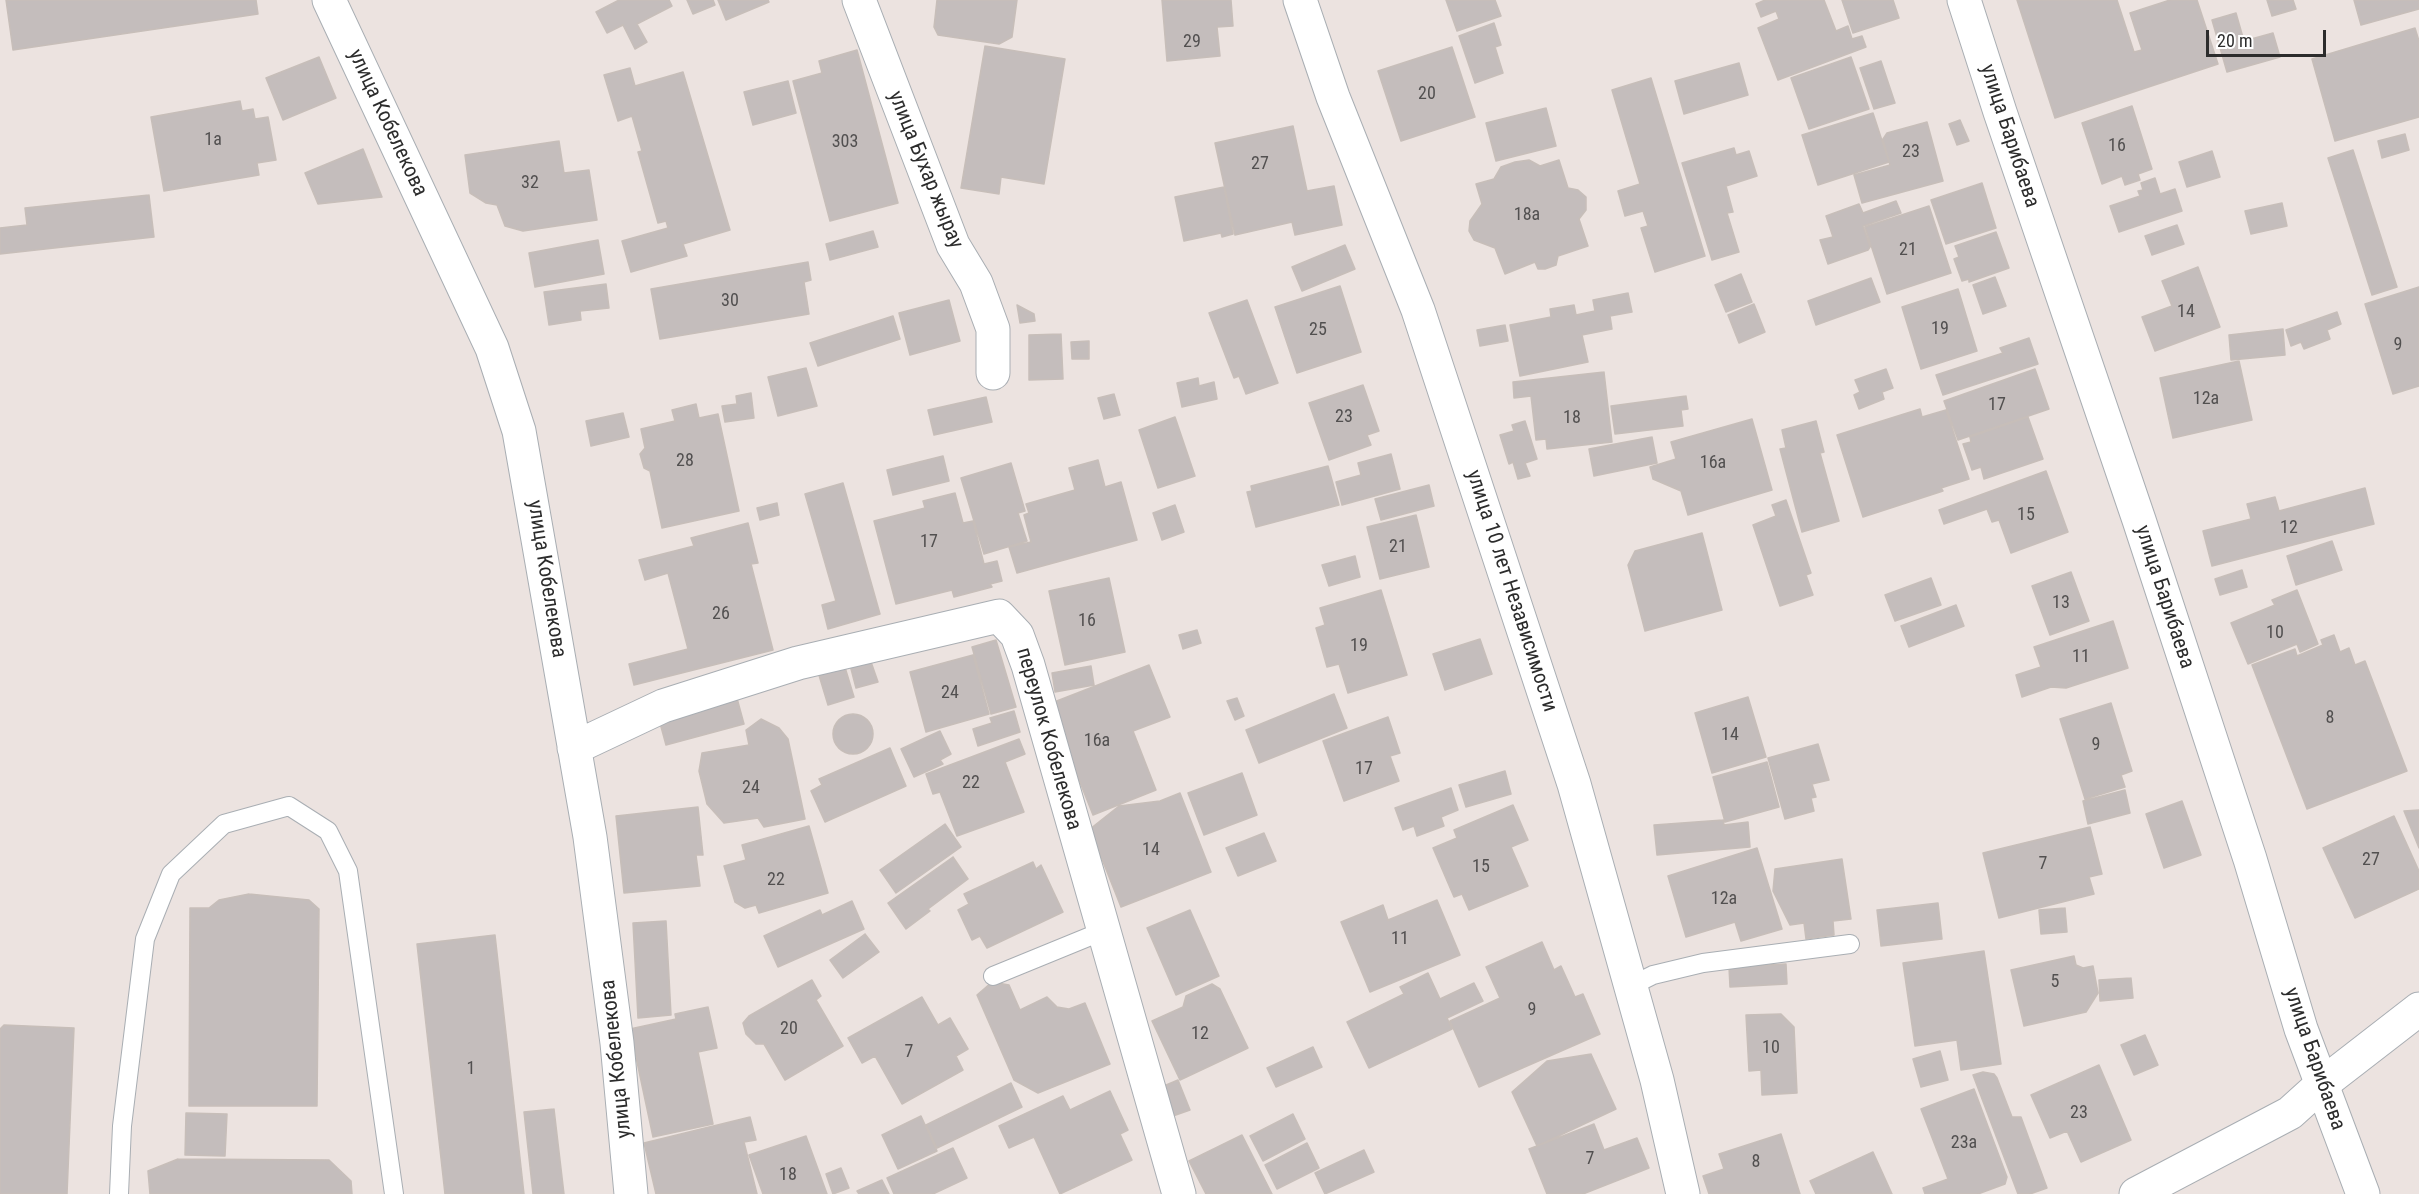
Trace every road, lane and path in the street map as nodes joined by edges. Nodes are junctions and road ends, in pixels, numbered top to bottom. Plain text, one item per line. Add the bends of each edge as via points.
1 (329, 0) edge
2 (859, 0) edge
3 (1300, 0) edge
4 (1965, 0) edge
5 (993, 374) dead end
6 (574, 748) junction
7 (1102, 931) junction
8 (1850, 944) dead end
9 (993, 976) dead end
10 (1631, 986) junction
11 (2419, 1009) edge
12 (2321, 1085) junction
13 (119, 1194) edge
14 (394, 1194) edge
15 (631, 1194) edge
16 (1179, 1194) edge
17 (1683, 1194) edge
18 (2136, 1194) edge
19 (2363, 1194) edge

1 - 6 street, улица Кобелекова via 492,348 519,431
2 - 5 street, улица Бухар жырау via 953,245 976,283 993,328
3 - 10 street, улица 10 лет Независимости via 1332,97 1418,310 1574,784
4 - 12 street, улица Барибаева
6 - 7 street, переулок Кобелекова via 663,706 798,663 999,616 1017,635 1028,665
6 - 15 street, улица Кобелекова via 617,1043
7 - 9 lane
7 - 16 street, переулок Кобелекова
8 - 10 lane via 1703,963 1653,975
10 - 17 street, улица 10 лет Независимости
11 - 12 street
12 - 18 street via 2290,1113
12 - 19 street, улица Барибаева
13 - 14 lane via 145,939 171,874 224,824 289,806 327,831 348,871

